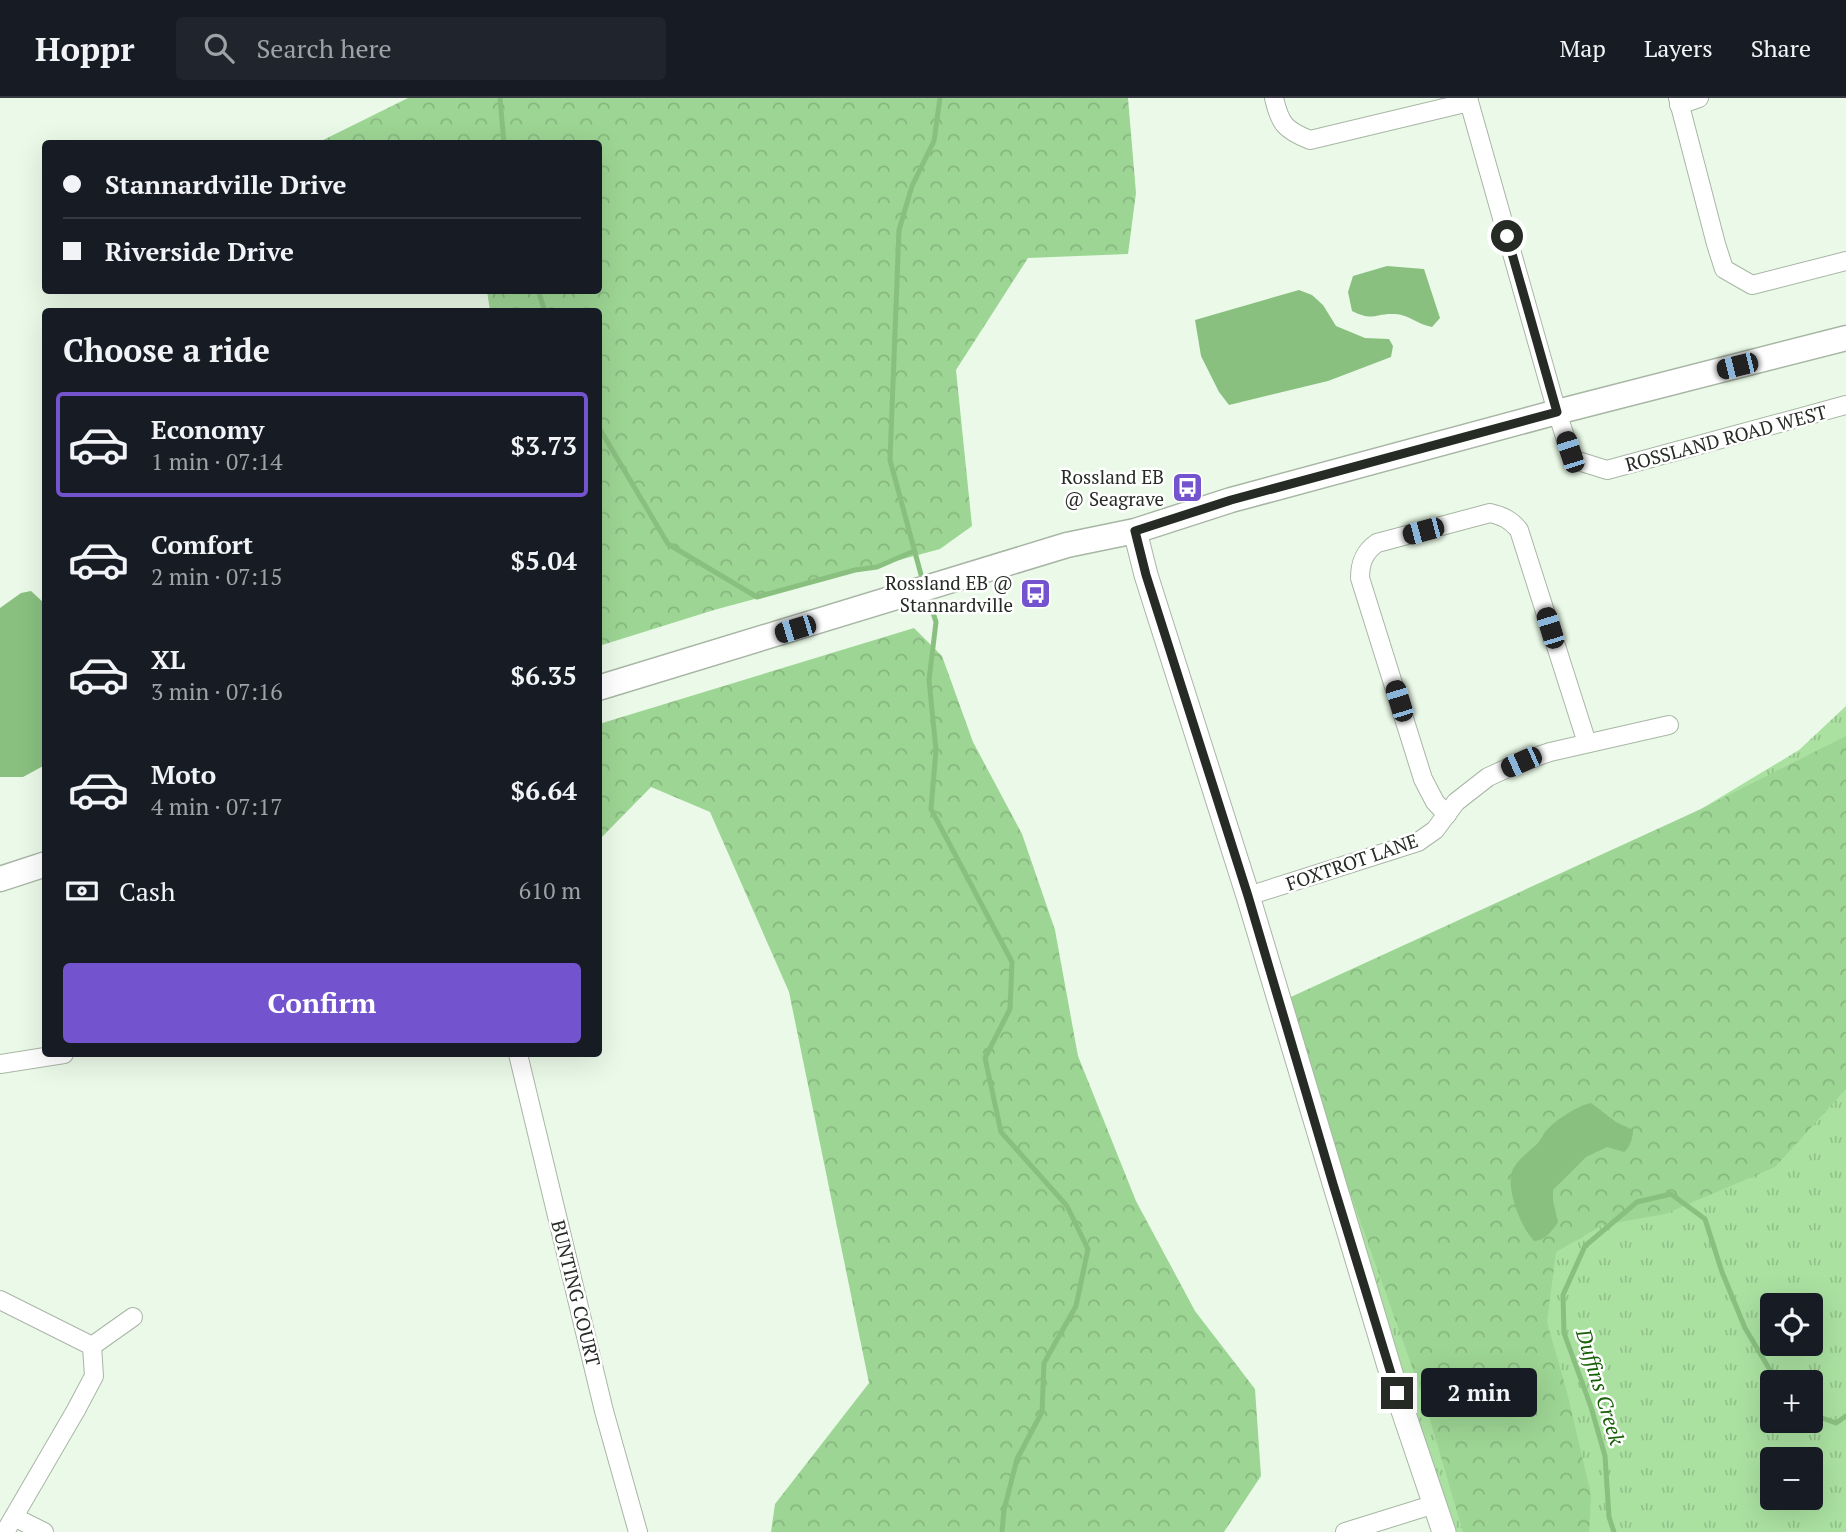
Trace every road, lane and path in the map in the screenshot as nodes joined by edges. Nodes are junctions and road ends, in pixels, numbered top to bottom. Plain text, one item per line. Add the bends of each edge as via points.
1 (1274, 98) edge
2 (1699, 98) edge
3 (1469, 100) edge
4 (1679, 101) edge
5 (1846, 261) edge
6 (1846, 338) edge
7 (1846, 405) edge
8 (1557, 412) junction
9 (1135, 531) junction
10 (602, 687) edge
11 (1669, 725) dead end
12 (1587, 743) junction
13 (1447, 815) junction
14 (42, 865) edge
15 (0, 878) edge
16 (1248, 896) junction
17 (45, 1057) edge
18 (519, 1057) edge
19 (0, 1064) edge
20 (0, 1300) edge
21 (133, 1317) dead end
22 (92, 1346) junction
23 (1435, 1504) junction
24 (9, 1525) edge
25 (44, 1532) edge
26 (638, 1532) edge
27 (1345, 1532) edge
28 (1444, 1532) edge

1 - 3 street via 1279,117 1292,133 1310,140
2 - 4 street
3 - 8 street
4 - 5 street via 1724,269 1752,285
6 - 8 main road
7 - 8 street, ROSSLAND ROAD WEST via 1607,470 1575,460
8 - 9 main road via 1231,500
9 - 10 main road via 1067,545
9 - 16 street
11 - 12 street
12 - 13 street, FOXTROT LANE via 1488,776
12 - 13 street via 1519,530 1512,522 1490,513 1377,543 1363,557 1360,578 1423,779
13 - 16 street, FOXTROT LANE via 1418,842
14 - 15 main road
16 - 23 street via 1377,1328
17 - 19 street
18 - 26 street, BUNTING COURT via 604,1411
20 - 22 street
21 - 22 street
22 - 24 street via 94,1376
23 - 27 street
23 - 28 street
24 - 25 street

